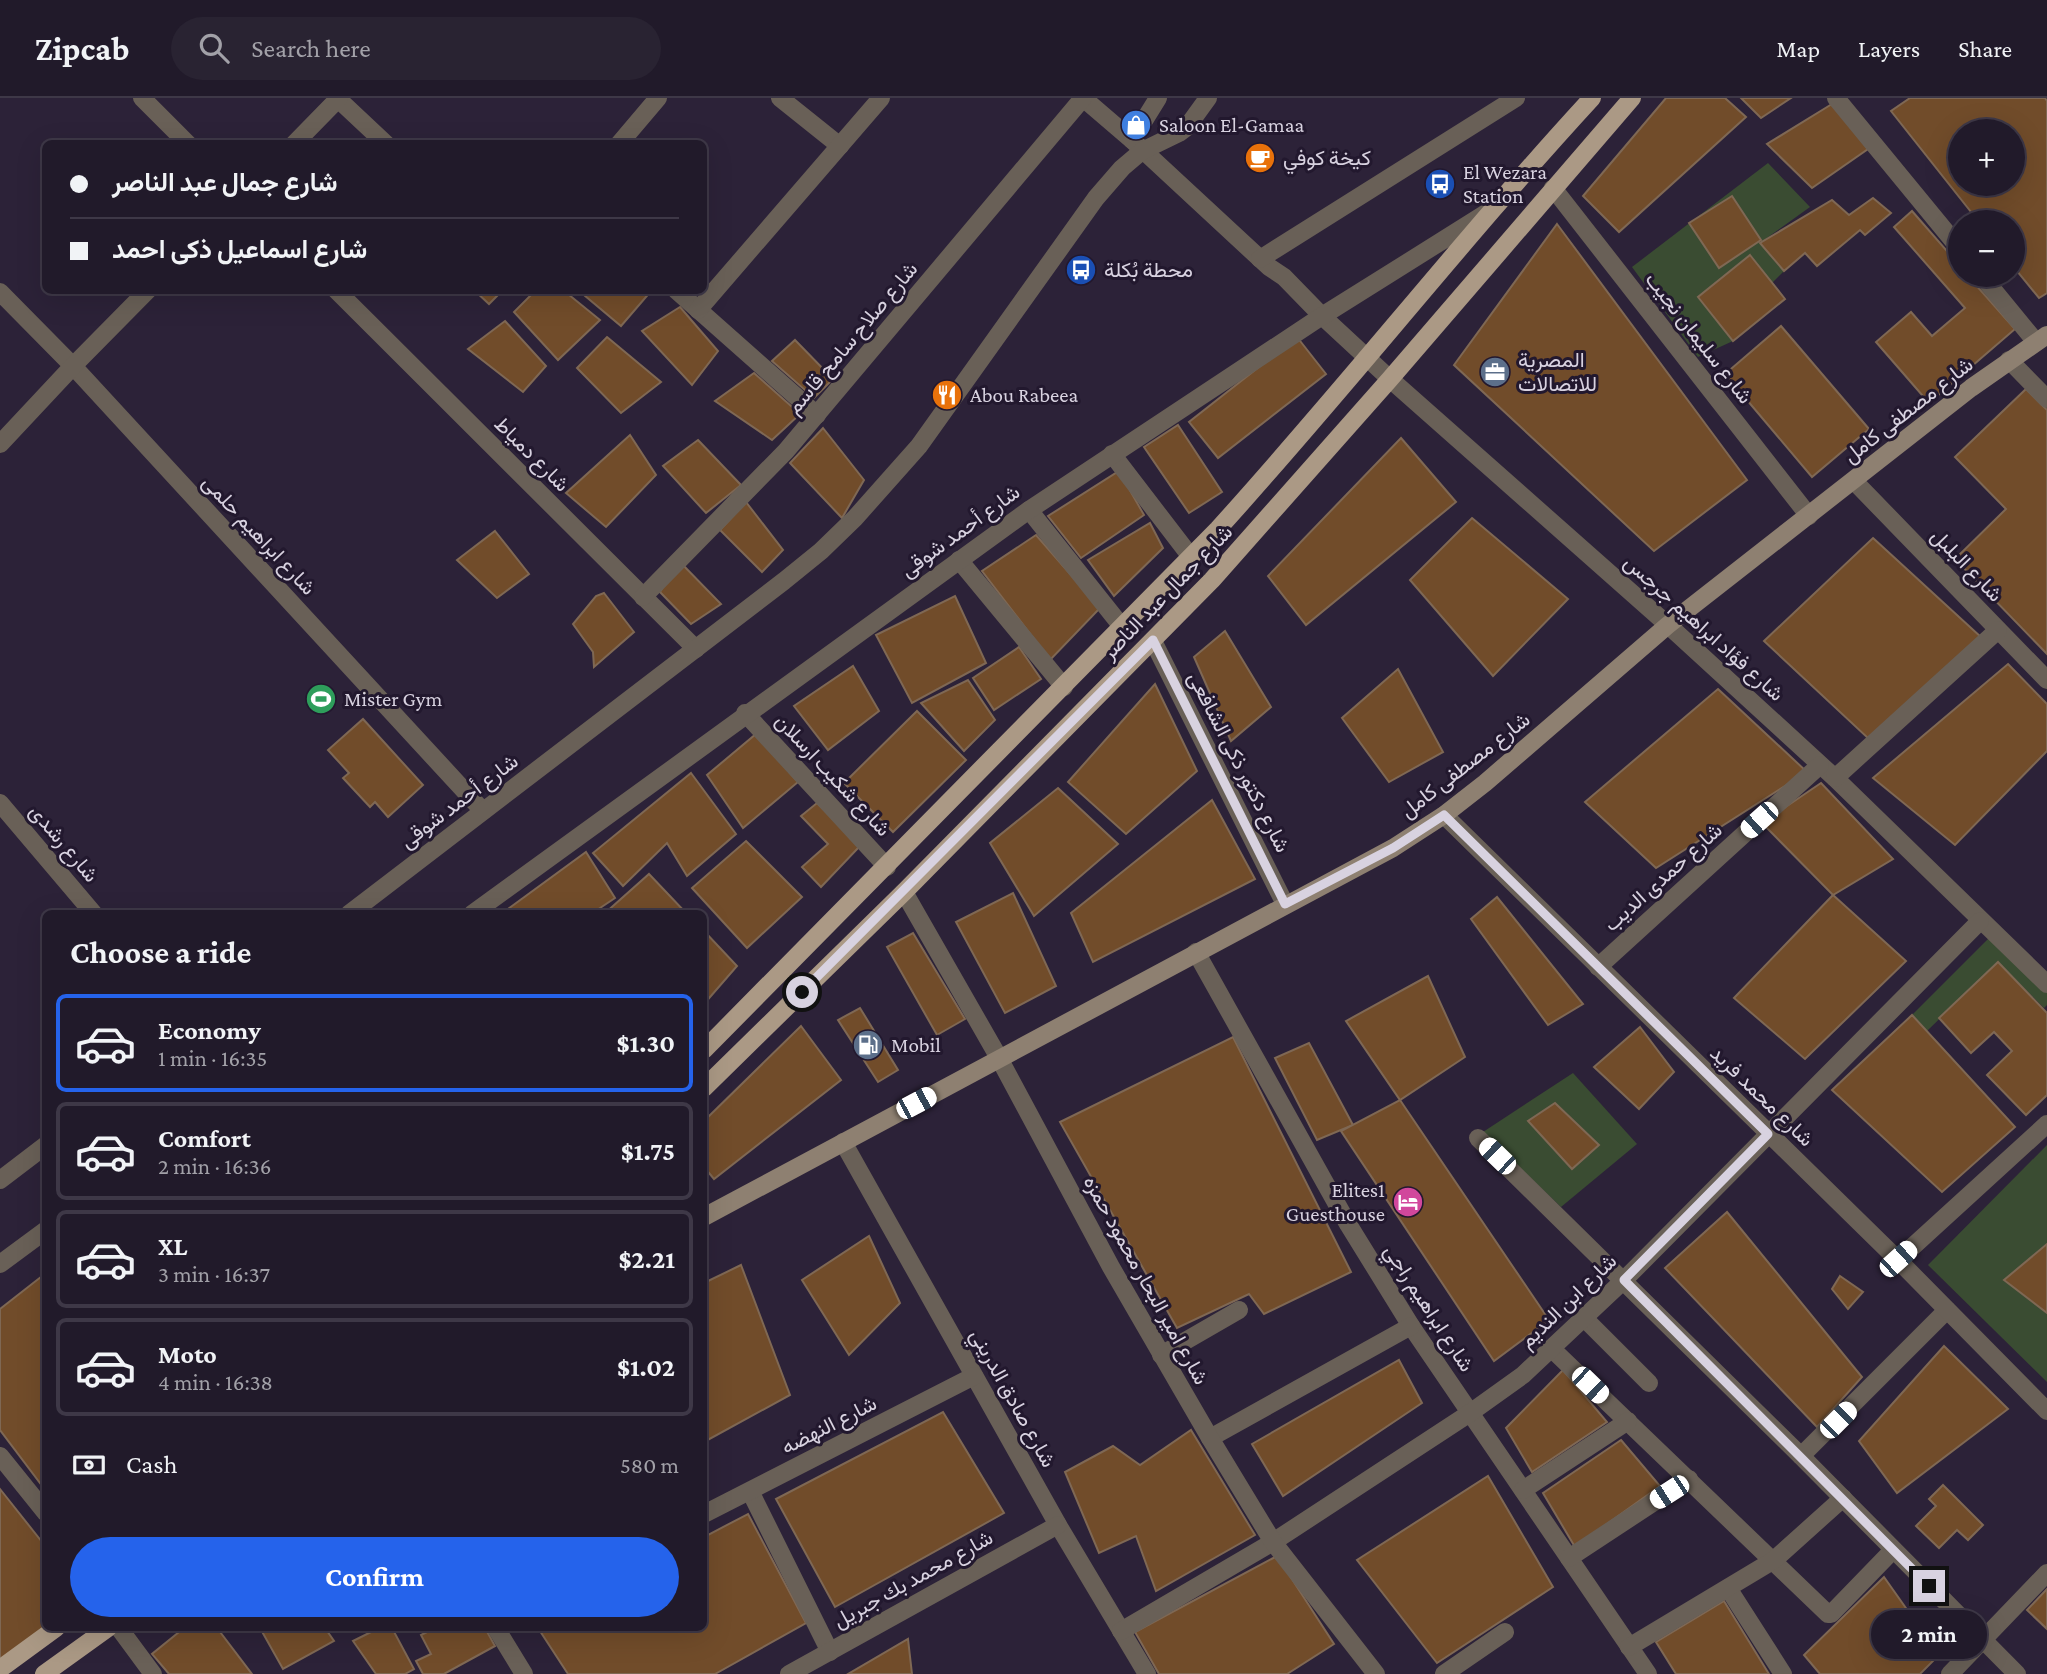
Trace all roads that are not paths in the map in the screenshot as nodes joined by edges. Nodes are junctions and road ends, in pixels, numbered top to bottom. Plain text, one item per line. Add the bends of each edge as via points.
1 (142, 98) edge
2 (658, 98) edge
3 (780, 98) edge
4 (881, 98) edge
5 (1083, 98) edge
6 (1158, 98) edge
7 (1208, 98) edge
8 (1516, 98) edge
9 (1632, 98) edge
10 (1836, 98) edge
11 (339, 99) edge
12 (1592, 100) edge
13 (184, 140) edge
14 (298, 140) edge
15 (382, 140) edge
16 (622, 140) edge
17 (1137, 145) junction
18 (839, 146) junction
19 (1553, 188) junction
20 (1491, 210) junction
21 (1948, 234) edge
22 (1260, 259) junction
23 (1992, 287) edge
24 (0, 292) edge
25 (144, 294) edge
26 (339, 294) edge
27 (680, 294) edge
28 (698, 310) junction
29 (1322, 316) junction
30 (2041, 338) edge
31 (1366, 357) junction
32 (2009, 360) junction
33 (73, 366) junction
34 (1390, 379) junction
35 (2047, 399) edge
36 (817, 415) junction
37 (0, 444) edge
38 (1112, 454) junction
39 (1854, 481) junction
40 (1029, 510) junction
41 (1809, 516) junction
42 (1191, 557) junction
43 (959, 560) junction
44 (643, 597) junction
45 (1668, 625) junction
46 (1123, 628) junction
47 (1998, 630) junction
48 (1153, 640) junction
49 (696, 649) junction
50 (2047, 680) edge
51 (1064, 687) junction
52 (745, 713) junction
53 (1820, 765) junction
54 (1835, 778) junction
55 (0, 803) edge
56 (483, 811) junction
57 (1444, 815) junction
58 (887, 867) junction
59 (904, 892) junction
60 (1285, 904) junction
61 (91, 910) edge
62 (354, 910) edge
63 (477, 910) edge
64 (1980, 921) junction
65 (1196, 952) junction
66 (1598, 967) junction
67 (2047, 984) edge
68 (707, 1047) edge
69 (999, 1058) junction
70 (707, 1085) edge
71 (2047, 1124) edge
72 (1768, 1134) junction
73 (1478, 1138) dead end
74 (844, 1142) junction
75 (42, 1148) edge
76 (0, 1180) edge
77 (707, 1215) edge
78 (42, 1233) edge
79 (1898, 1259) junction
80 (0, 1264) edge
81 (1624, 1280) junction
82 (1239, 1310) dead end
83 (1947, 1310) junction
84 (1584, 1319) junction
85 (1411, 1326) junction
86 (1552, 1349) junction
87 (1161, 1355) junction
88 (974, 1376) junction
89 (1649, 1383) dead end
90 (2047, 1411) edge
91 (1470, 1413) junction
92 (1628, 1421) junction
93 (1210, 1438) junction
94 (0, 1456) edge
95 (1801, 1456) junction
96 (1689, 1479) junction
97 (1523, 1490) junction
98 (750, 1491) junction
99 (1843, 1498) junction
100 (42, 1508) edge
101 (707, 1512) edge
102 (1058, 1524) junction
103 (1273, 1542) junction
104 (1893, 1550) junction
105 (1569, 1558) junction
106 (1774, 1560) junction
107 (2047, 1573) edge
108 (1728, 1588) junction
109 (52, 1631) edge
110 (104, 1631) edge
111 (120, 1631) edge
112 (498, 1631) edge
113 (1121, 1631) junction
114 (1505, 1632) dead end
115 (1983, 1641) junction
116 (1629, 1647) junction
117 (830, 1652) junction
118 (0, 1669) edge
119 (44, 1674) edge
120 (153, 1674) edge
121 (524, 1674) edge
122 (789, 1674) edge
123 (1147, 1674) edge
124 (1376, 1674) edge
125 (1444, 1674) edge
126 (1648, 1674) edge
127 (1783, 1674) edge
128 (1950, 1674) edge
129 (2017, 1674) edge

1 - 13 street
2 - 16 street
3 - 18 street
4 - 18 street
5 - 17 street, شارع فؤاد ابراهيم جرجس
5 - 36 street, شارع صلاح سامح قاسم
6 - 17 street
7 - 17 street via 1179,133
8 - 22 street
9 - 19 main road, شارع جمال عبد الناصر
10 - 21 street
11 - 14 street
11 - 15 street
12 - 20 main road, شارع جمال عبد الناصر
17 - 22 street, شارع فؤاد ابراهيم جرجس
17 - 49 street, شارع أحمد شوقى via 888,483 821,551
18 - 28 street
19 - 34 main road, شارع جمال عبد الناصر
19 - 41 street, شارع سليمان نجيب
20 - 29 street, شارع أحمد شوقى
20 - 31 main road, شارع جمال عبد الناصر
22 - 29 street, شارع فؤاد ابراهيم جرجس
23 - 30 street
24 - 33 street, شارع ابراهيم حلمى
25 - 33 street
26 - 44 street, شارع دمياط
27 - 28 street
28 - 36 street
29 - 31 street, شارع فؤاد ابراهيم جرجس
29 - 38 street, شارع أحمد شوقى
30 - 32 main road, شارع مصطفى كامل
31 - 34 street, شارع فؤاد ابراهيم جرجس
31 - 42 main road, شارع جمال عبد الناصر
32 - 35 street
32 - 39 main road, شارع مصطفى كامل
33 - 37 street
33 - 56 street, شارع ابراهيم حلمى
34 - 45 street, شارع فؤاد ابراهيم جرجس
34 - 48 main road, شارع جمال عبد الناصر via 1246,543
36 - 44 street, شارع صلاح سامح قاسم
38 - 40 street, شارع أحمد شوقى
38 - 42 street
39 - 41 main road, شارع مصطفى كامل
39 - 47 street, شارع البلبل
40 - 43 street, شارع أحمد شوقى
40 - 46 street
41 - 45 main road, شارع مصطفى كامل
42 - 46 main road, شارع جمال عبد الناصر
43 - 51 street
43 - 52 street, شارع أحمد شوقى
44 - 49 street, شارع دمياط
45 - 53 street, شارع فؤاد ابراهيم جرجس
45 - 57 main road, شارع مصطفى كامل
46 - 51 main road, شارع جمال عبد الناصر
47 - 50 street, شارع البلبل
47 - 54 street
48 - 59 main road, شارع جمال عبد الناصر
48 - 60 street, شارع دكتور ذكى الشافعى
49 - 56 street, شارع أحمد شوقى
51 - 58 main road, شارع جمال عبد الناصر
52 - 58 street, شارع شكيب ارسلان
52 - 63 street, شارع أحمد شوقى
53 - 54 street, شارع فؤاد ابراهيم جرجس
53 - 66 street, شارع حمدى الديب
54 - 64 street, شارع فؤاد ابراهيم جرجس
55 - 61 street, شارع رشدى
56 - 62 street, شارع أحمد شوقى
57 - 60 main road, شارع مصطفى كامل via 1393,848
57 - 66 street, شارع محمد فريد
58 - 68 main road, شارع جمال عبد الناصر
59 - 69 street, شارع امير البحار محمود حمزه
59 - 70 main road, شارع جمال عبد الناصر
60 - 65 main road, شارع مصطفى كامل
64 - 67 street, شارع فؤاد ابراهيم جرجس
64 - 72 street, شارع ابن النديم
65 - 69 main road, شارع مصطفى كامل
65 - 85 street, شارع ابراهيم راجي via 1348,1224
66 - 72 street, شارع محمد فريد
69 - 74 main road, شارع مصطفى كامل
69 - 87 street, شارع امير البحار محمود حمزه
71 - 79 street
72 - 79 street, شارع محمد فريد
72 - 81 street, شارع ابن النديم
73 - 81 street
74 - 77 main road, شارع مصطفى كامل
74 - 88 street, شارع صادق الدريني
75 - 76 street
78 - 80 street
79 - 83 street, شارع محمد فريد
81 - 84 street, شارع ابن النديم
81 - 95 street
82 - 87 street
83 - 90 street, شارع محمد فريد
83 - 95 street
84 - 86 street, شارع ابن النديم
84 - 89 street
85 - 91 street, شارع ابراهيم راجي
85 - 93 street
86 - 91 street, شارع ابن النديم
86 - 92 street
87 - 93 street, شارع امير البحار محمود حمزه
88 - 98 street, شارع النهضه
88 - 102 street, شارع صادق الدريني
91 - 97 street, شارع ابراهيم راجي
91 - 103 street, شارع ابن النديم
92 - 96 street
92 - 97 street
93 - 103 street, شارع امير البحار محمود حمزه
94 - 100 street
95 - 99 street
96 - 105 street
96 - 106 street
97 - 105 street, شارع ابراهيم راجي
98 - 101 street, شارع النهضه
98 - 117 street
99 - 104 street
99 - 106 street
102 - 113 street, شارع صادق الدريني
102 - 117 street, شارع محمد بك جبريل
103 - 113 street, شارع ابن النديم
103 - 124 street, شارع امير البحار محمود حمزه
104 - 106 street via 1830,1614
104 - 115 street
105 - 116 street, شارع ابراهيم راجي
106 - 108 street
107 - 115 street
108 - 116 street
108 - 127 street
109 - 118 main road
110 - 119 main road
111 - 120 street
112 - 121 street
113 - 123 street, شارع صادق الدريني
114 - 125 street
115 - 128 street
115 - 129 street
116 - 126 street, شارع ابراهيم راجي
117 - 122 street, شارع محمد بك جبريل

